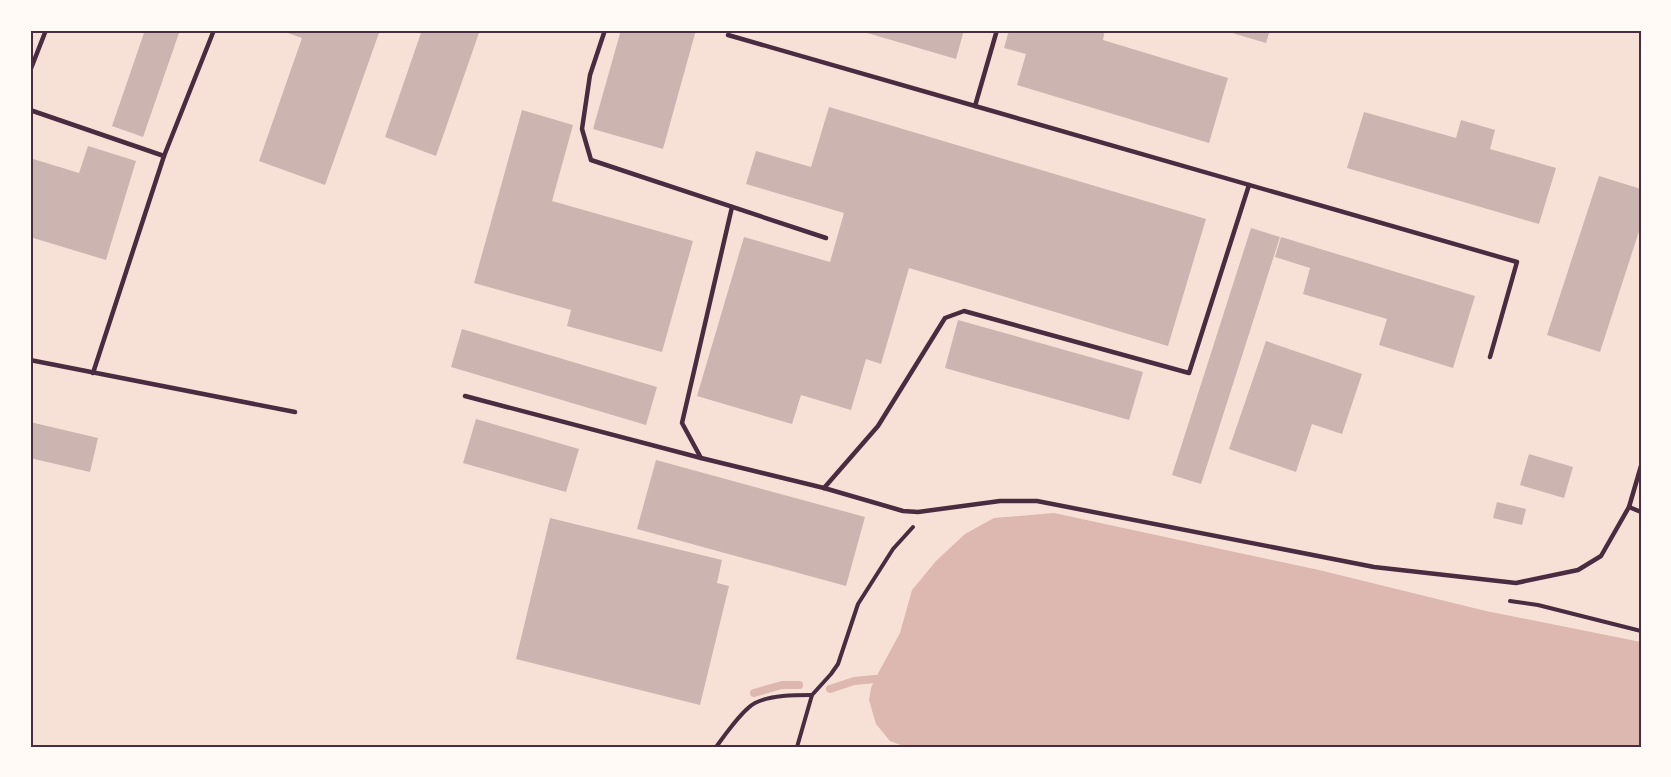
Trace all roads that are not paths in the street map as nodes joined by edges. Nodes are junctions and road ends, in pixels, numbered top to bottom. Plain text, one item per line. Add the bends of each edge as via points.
1 (46, 30) edge
2 (214, 30) edge
3 (605, 30) edge
4 (997, 30) edge
5 (728, 35) dead end
6 (30, 71) edge
7 (975, 106) junction
8 (30, 110) edge
9 (164, 156) junction
10 (1249, 185) junction
11 (732, 207) junction
12 (826, 238) dead end
13 (1490, 357) dead end
14 (30, 360) edge
15 (93, 373) junction
16 (465, 396) dead end
17 (295, 412) dead end
18 (701, 458) junction
19 (1641, 466) edge
20 (824, 488) junction
21 (1629, 507) junction
22 (1641, 512) edge

1 - 6 lane
2 - 9 lane
3 - 11 lane via 590,75 582,129 591,160
4 - 7 lane
5 - 7 lane
7 - 10 lane
8 - 9 lane
9 - 15 lane
10 - 13 lane via 1517,262
10 - 20 lane via 1189,373 964,311 945,318 878,426
11 - 12 lane
11 - 18 lane via 682,423
14 - 15 lane
15 - 17 lane
16 - 18 lane
18 - 20 lane
19 - 21 lane
20 - 21 lane via 918,512 1000,501 1037,501 1374,567 1516,583 1578,570 1601,556
21 - 22 lane

